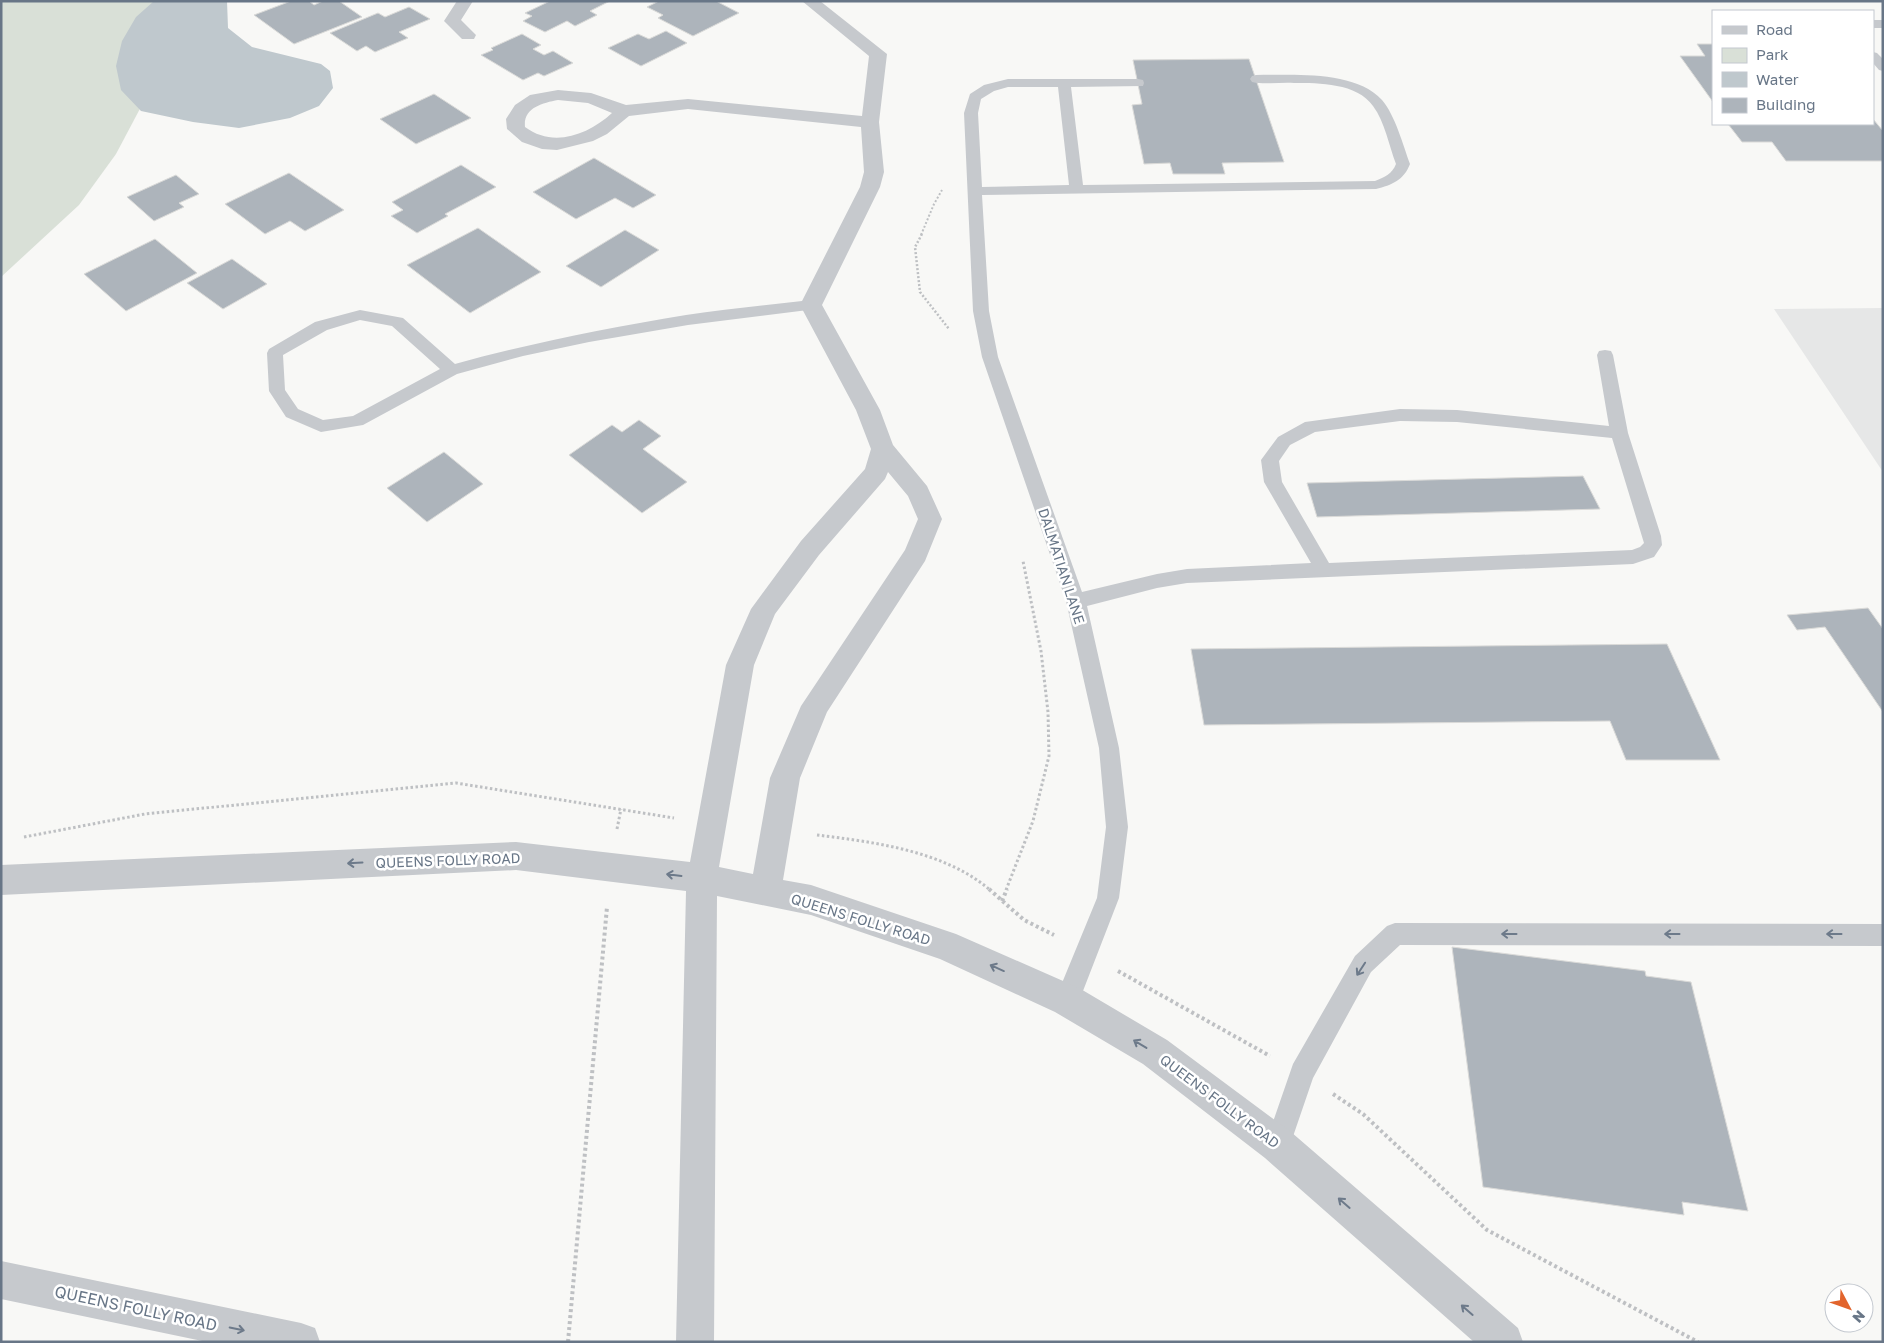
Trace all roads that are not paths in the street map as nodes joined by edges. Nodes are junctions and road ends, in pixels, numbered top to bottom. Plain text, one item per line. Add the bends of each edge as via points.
1 (465, 1) edge
2 (810, 1) edge
3 (468, 36) dead end
4 (1874, 57) edge
5 (1883, 67) edge
6 (1256, 79) dead end
7 (1064, 82) junction
8 (1138, 83) dead end
9 (624, 111) junction
10 (870, 122) junction
11 (1076, 189) junction
12 (976, 191) junction
13 (811, 305) junction
14 (1605, 355) dead end
15 (452, 370) junction
16 (1619, 434) junction
17 (883, 449) junction
18 (1324, 570) junction
19 (1076, 601) junction
20 (702, 878) junction
21 (1, 880) edge
22 (766, 891) junction
23 (1883, 934) edge
24 (1067, 1000) junction
25 (1278, 1145) junction
26 (1, 1280) edge
27 (301, 1342) edge
28 (695, 1342) edge
29 (1504, 1342) edge

1 - 3 street via 452,21
2 - 10 street via 878,54
4 - 5 lane
6 - 11 lane via 1329,82 1370,95 1379,104 1403,164 1400,173 1393,180 1376,185
7 - 8 lane, DALMATIAN LANE
7 - 11 lane
7 - 12 lane, DALMATIAN LANE via 1008,83 989,88 976,97 971,113
9 - 9 street via 591,98 558,95 536,99 521,109 515,119 516,129 524,138 535,142 568,143 602,131
9 - 10 street via 688,104
10 - 13 street via 874,172 870,187
11 - 12 lane
12 - 19 lane, DALMATIAN LANE via 981,311 990,357
13 - 15 lane via 688,320 589,337
13 - 17 street via 868,410
14 - 16 lane
15 - 15 lane via 357,421 321,426 292,412 277,391 275,353 321,326 360,315 397,322
16 - 18 lane via 1652,536 1653,545 1648,552 1634,556
16 - 18 lane via 1457,416 1400,414 1311,426 1284,441 1270,460 1273,482
17 - 20 street via 876,473 810,548 764,609 740,665
17 - 22 street via 918,492 930,518 916,554 815,706 785,778
18 - 19 lane via 1187,576 1157,580
19 - 24 lane, DALMATIAN LANE via 1109,748 1117,826 1108,898
20 -> 21 street, QUEENS FOLLY ROAD via 516,856
20 - 22 street, QUEENS FOLLY ROAD
20 - 28 street
24 -> 22 street, QUEENS FOLLY ROAD via 945,944 811,900
23 -> 25 lane via 1395,934 1363,964 1302,1073
25 -> 24 street, QUEENS FOLLY ROAD via 1155,1052
29 -> 25 street, QUEENS FOLLY ROAD
26 -> 27 street, QUEENS FOLLY ROAD

